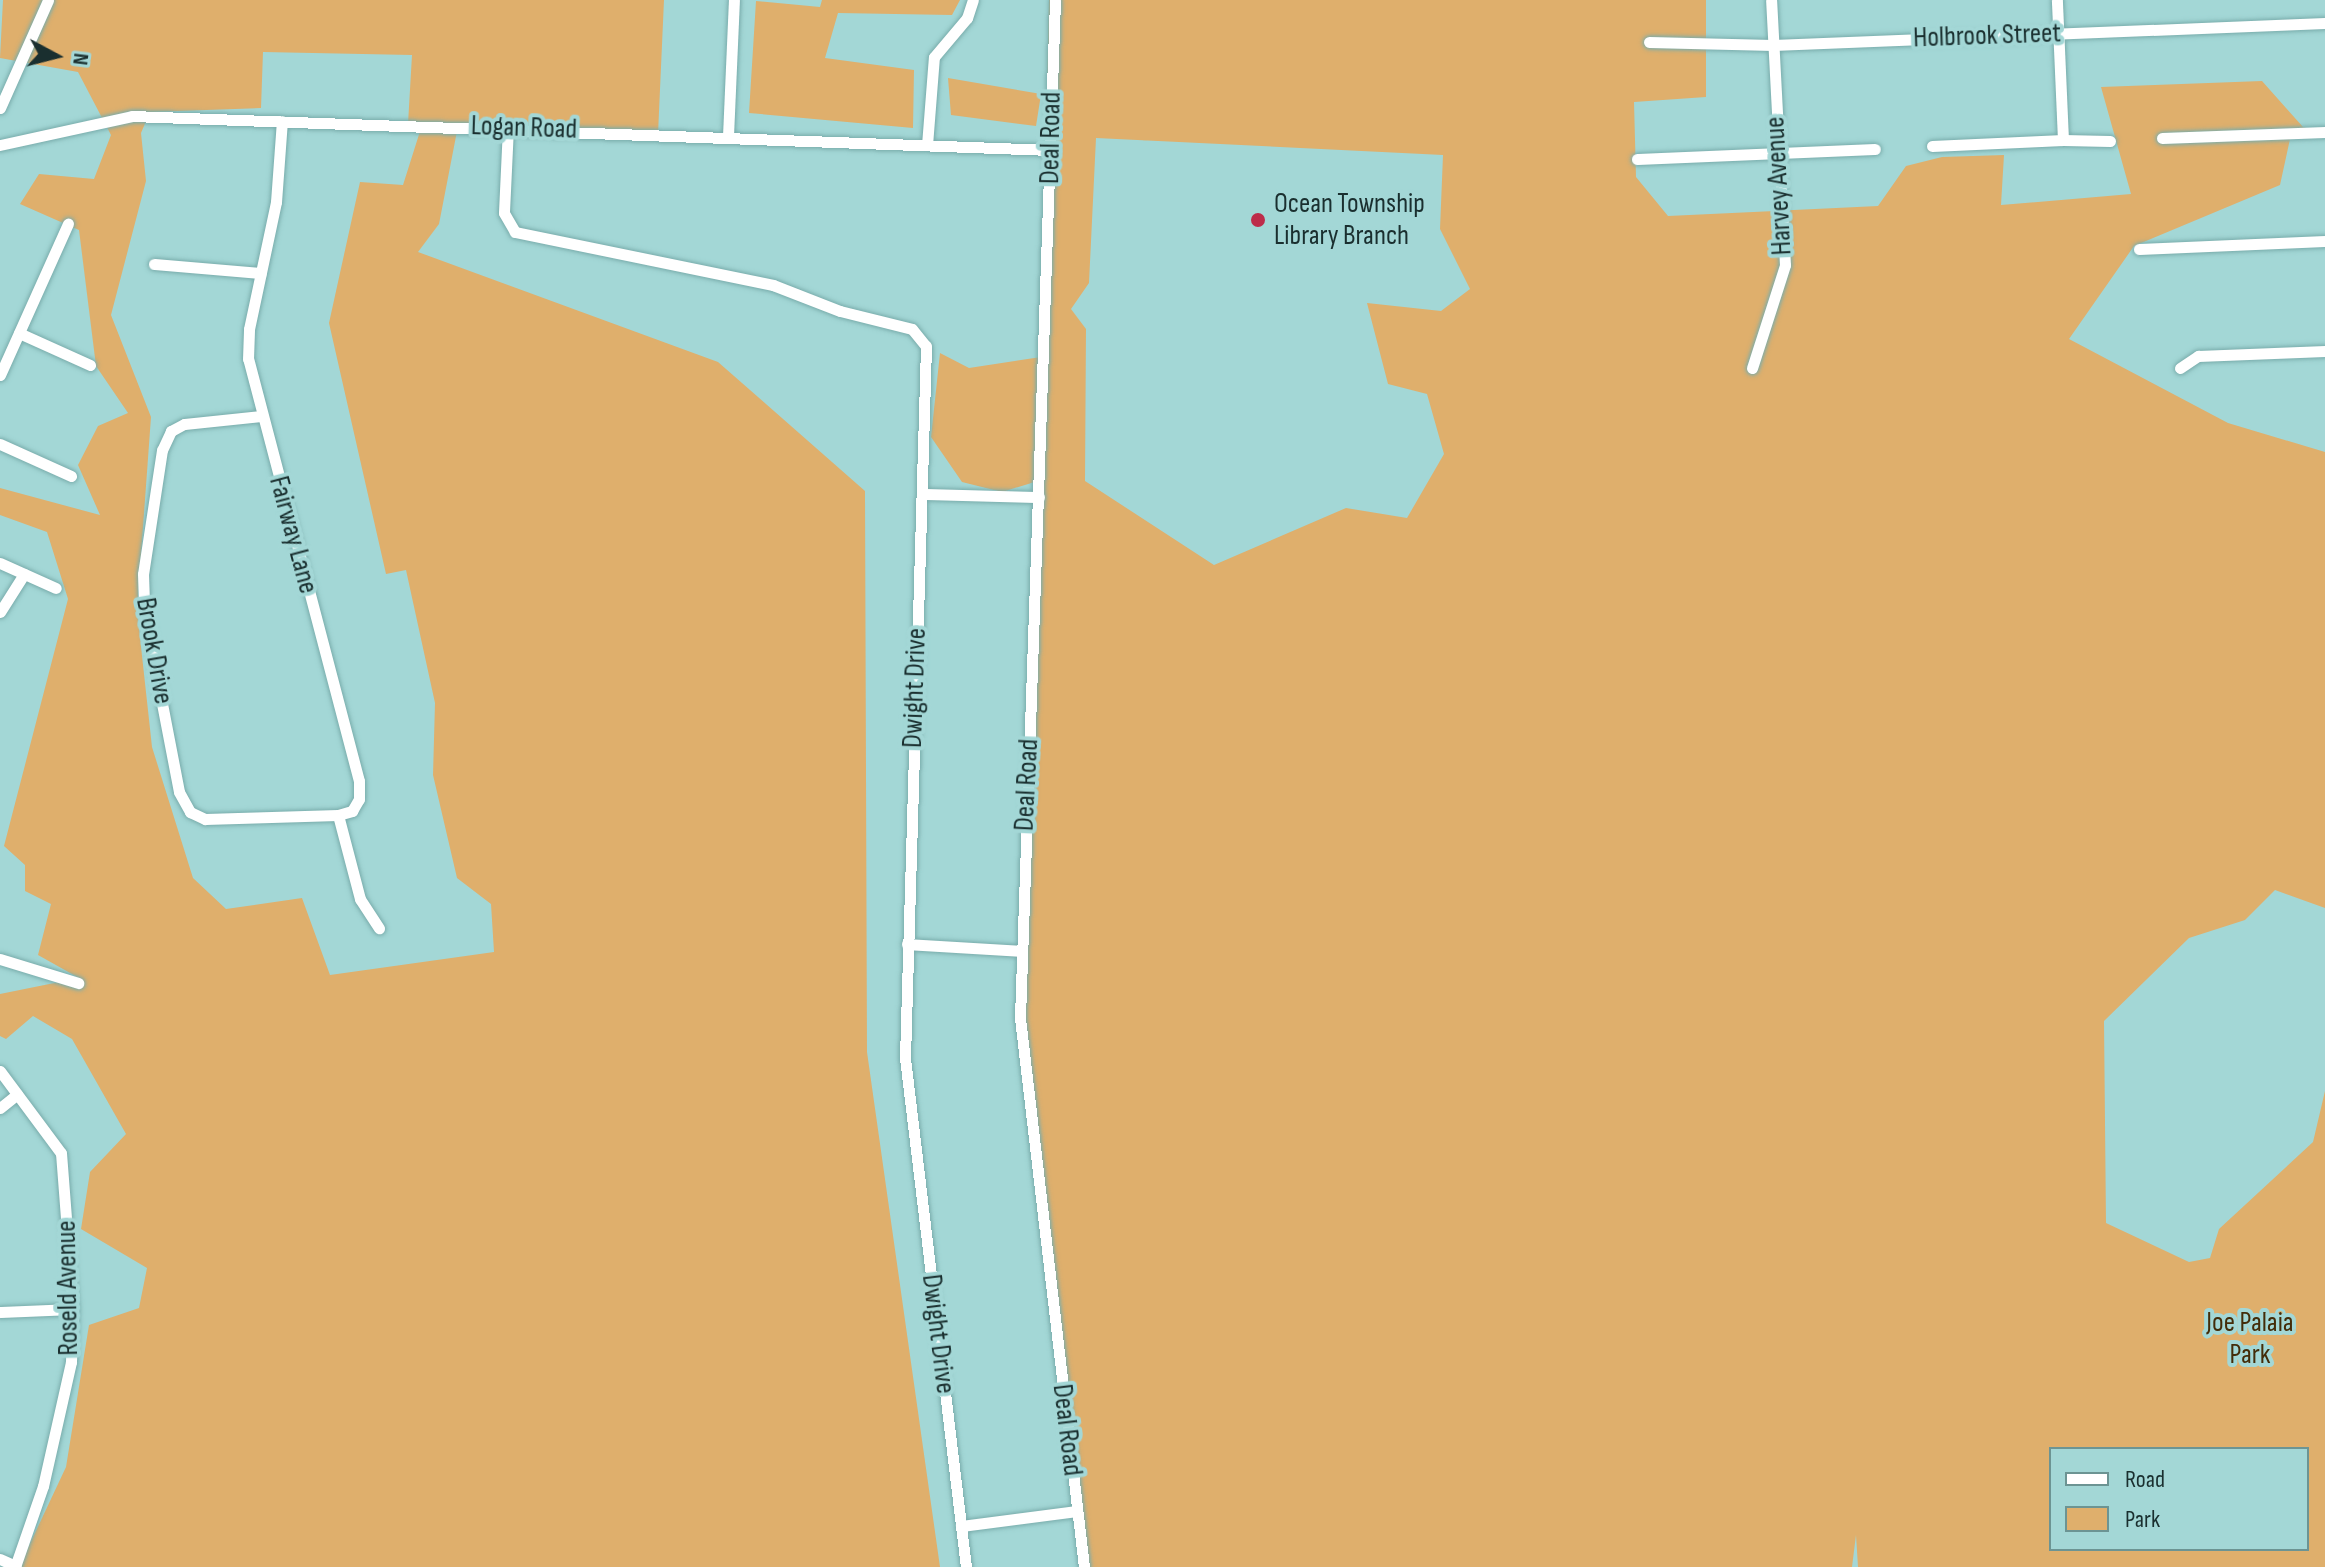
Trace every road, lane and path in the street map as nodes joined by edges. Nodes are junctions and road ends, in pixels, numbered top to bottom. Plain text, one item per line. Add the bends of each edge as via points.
1 (48, 0) edge
2 (734, 0) edge
3 (973, 0) edge
4 (1055, 0) edge
5 (1771, 0) edge
6 (2057, 0) edge
7 (2325, 23) edge
8 (2060, 34) junction
9 (1649, 42) dead end
10 (1773, 45) junction
11 (0, 108) edge
12 (282, 121) junction
13 (508, 127) junction
14 (2325, 132) edge
15 (728, 136) junction
16 (2162, 138) dead end
17 (2063, 140) junction
18 (2110, 141) dead end
19 (0, 145) edge
20 (927, 145) junction
21 (1932, 146) dead end
22 (1875, 149) dead end
23 (1051, 150) junction
24 (1777, 153) junction
25 (1637, 159) dead end
26 (68, 224) dead end
27 (2325, 241) edge
28 (2139, 249) dead end
29 (154, 264) dead end
30 (261, 273) junction
31 (19, 333) junction
32 (2325, 351) edge
33 (90, 365) dead end
34 (1752, 368) dead end
35 (2180, 368) dead end
36 (0, 375) edge
37 (261, 416) junction
38 (0, 444) edge
39 (71, 476) dead end
40 (922, 494) junction
41 (1039, 497) junction
42 (0, 563) edge
43 (24, 574) junction
44 (56, 588) dead end
45 (0, 612) edge
46 (338, 815) junction
47 (379, 928) dead end
48 (907, 944) junction
49 (1022, 951) junction
50 (0, 959) edge
51 (78, 983) dead end
52 (0, 1071) edge
53 (17, 1094) junction
54 (0, 1108) edge
55 (73, 1309) junction
56 (0, 1312) edge
57 (1077, 1511) junction
58 (961, 1526) junction
59 (0, 1559) edge
60 (15, 1566) edge
61 (966, 1567) edge
62 (1084, 1567) edge

1 - 11 street
2 - 15 street
3 - 20 street via 967,18 934,57
4 - 23 street, Deal Road
5 - 10 street, Harvey Avenue
6 - 8 street
7 - 8 street, Holbrook Street
8 - 10 street, Holbrook Street
8 - 17 street
9 - 10 street, Holbrook Street
10 - 24 street, Harvey Avenue
12 - 13 street, Logan Road
12 - 19 street, Logan Road via 127,117
12 - 30 street, Fairway Lane via 276,202
13 - 15 street, Logan Road
13 - 40 street, Dwight Drive via 504,213 508,225 522,236 773,285 917,332 926,355
14 - 16 street
15 - 20 street, Logan Road
17 - 18 street
17 - 21 street
20 - 23 street, Logan Road
22 - 24 street
23 - 41 street, Deal Road
24 - 25 street
24 - 34 street, Harvey Avenue via 1785,265
26 - 31 street
27 - 28 street
29 - 30 street
30 - 37 street, Fairway Lane via 248,350
31 - 33 street
31 - 36 street
32 - 35 street via 2198,356
37 - 46 street, Fairway Lane via 359,781 355,807
37 - 46 street, Brook Drive via 184,424 165,439 143,574 144,610 179,792 190,812 205,819
38 - 39 street
40 - 41 street
40 - 48 street, Dwight Drive
41 - 49 street, Deal Road
42 - 43 street
43 - 44 street
43 - 45 street
46 - 47 street via 360,899
48 - 49 street
48 - 58 street, Dwight Drive via 907,1083
49 - 57 street, Deal Road via 1023,1071
50 - 51 street
52 - 53 street, Roseld Avenue
53 - 54 street
53 - 55 street, Roseld Avenue via 50,1133 63,1160
55 - 56 street
55 - 60 street, Roseld Avenue via 71,1362 27,1543
57 - 58 street
57 - 62 street, Deal Road
58 - 61 street, Dwight Drive
59 - 60 street

